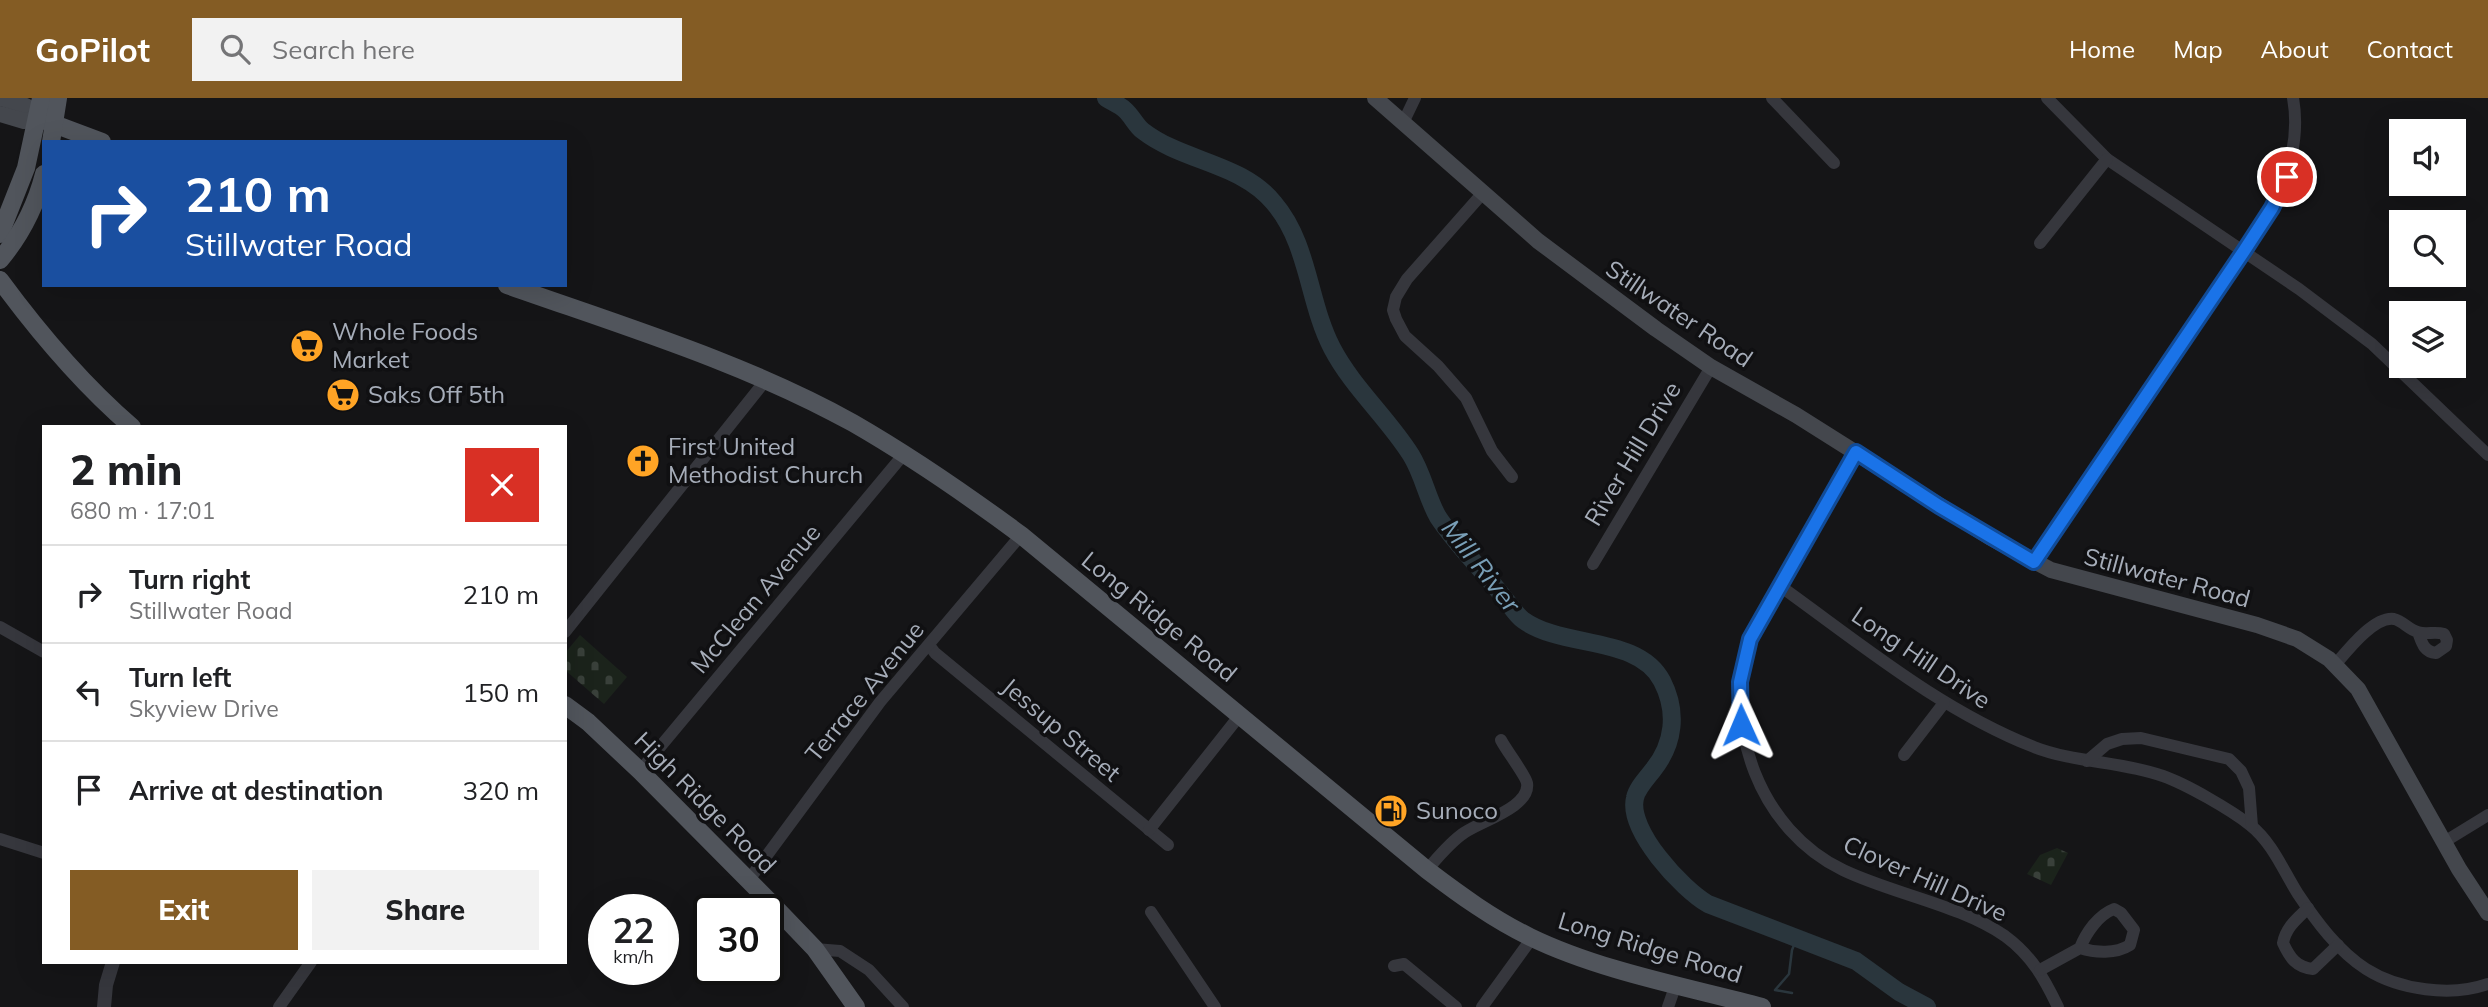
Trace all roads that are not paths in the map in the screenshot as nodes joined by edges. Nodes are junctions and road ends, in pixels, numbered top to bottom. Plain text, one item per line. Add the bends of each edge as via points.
1 (1, 98) edge
2 (41, 98) edge
3 (58, 98) edge
4 (1375, 98) edge
5 (1415, 98) edge
6 (1772, 98) edge
7 (2047, 98) edge
8 (2293, 98) edge
9 (0, 114) edge
10 (1403, 123) junction
11 (48, 128) edge
12 (94, 140) edge
13 (2107, 159) junction
14 (1834, 163) dead end
15 (42, 182) edge
16 (1482, 194) junction
17 (0, 234) edge
18 (2040, 243) dead end
19 (2244, 251) junction
20 (0, 260) edge
21 (0, 280) edge
22 (514, 287) edge
23 (1711, 367) junction
24 (765, 381) junction
25 (130, 425) edge
26 (1856, 452) junction
27 (904, 454) junction
28 (2488, 455) edge
29 (1512, 477) dead end
30 (1021, 535) junction
31 (2034, 562) junction
32 (1592, 564) dead end
33 (1780, 586) junction
34 (0, 626) edge
35 (567, 629) edge
36 (2418, 632) dead end
37 (929, 645) junction
38 (42, 651) edge
39 (2335, 664) junction
40 (1944, 703) junction
41 (567, 706) edge
42 (1240, 715) junction
43 (1502, 740) dead end
44 (1904, 755) dead end
45 (2087, 761) junction
46 (640, 771) junction
47 (2488, 815) edge
48 (2252, 826) junction
49 (1149, 830) junction
50 (0, 839) edge
51 (2444, 842) junction
52 (1168, 845) dead end
53 (42, 852) edge
54 (1427, 870) junction
55 (748, 881) junction
56 (2308, 908) junction
57 (1150, 912) dead end
58 (2488, 913) edge
59 (1532, 938) junction
60 (2338, 944) junction
61 (2080, 948) dead end
62 (815, 949) junction
63 (112, 964) edge
64 (310, 964) edge
65 (1394, 966) dead end
66 (2040, 970) junction
67 (1676, 984) junction
68 (2488, 984) edge
69 (104, 1007) edge
70 (279, 1007) edge
71 (856, 1007) edge
72 (903, 1007) edge
73 (1215, 1007) edge
74 (1456, 1007) edge
75 (1482, 1007) edge
76 (1668, 1007) edge
77 (1762, 1007) edge
78 (2058, 1007) edge

1 - 11 main road via 26,107
2 - 11 main road
3 - 11 main road
4 - 10 main road, Stillwater Road
5 - 10 street
6 - 14 street
7 - 13 street
8 - 19 street via 2294,149 2287,177
9 - 11 main road
10 - 16 main road, Stillwater Road
11 - 12 main road
11 - 17 main road via 26,168
13 - 18 street
13 - 19 street
15 - 20 main road via 11,248
16 - 23 main road, Stillwater Road via 1578,272
16 - 29 street via 1407,279 1393,310 1405,336 1466,398 1492,451
19 - 28 street via 2372,345
19 - 31 street
21 - 25 main road via 58,352
22 - 24 main road, Long Ridge Road
23 - 26 main road, Stillwater Road
23 - 32 street, River Hill Drive
24 - 27 main road, Long Ridge Road via 851,422
24 - 35 street
26 - 31 main road, Stillwater Road
26 - 33 street, Clover Hill Drive
27 - 30 main road, Long Ridge Road
27 - 46 street, McClean Avenue
30 - 37 street, Terrace Avenue
30 - 42 main road, Long Ridge Road
31 - 39 main road, Stillwater Road via 2080,579 2257,625 2297,639
33 - 40 street, Long Hill Drive
33 - 66 street, Clover Hill Drive via 1750,639 1740,682 1741,725 1749,761 1779,817 1798,838 1842,870 1976,921 2004,936
34 - 38 street
36 - 39 street via 2397,620 2385,620 2370,628
37 - 49 street, Jessup Street
37 - 55 street, Terrace Avenue via 880,702
39 - 51 main road, Stillwater Road via 2358,689
40 - 44 street
40 - 45 street, Long Hill Drive via 1988,728 2064,758
41 - 46 main road, High Ridge Road
42 - 49 street
42 - 54 main road, Long Ridge Road
43 - 54 street via 1527,779 1527,791 1521,801 1463,833
45 - 48 street, Long Hill Drive via 2164,776
45 - 48 street via 2108,744 2141,738 2229,759 2249,788
46 - 55 main road, High Ridge Road
47 - 51 street
48 - 56 street, Long Hill Drive
49 - 52 street, Jessup Street
50 - 53 street
51 - 58 main road, Stillwater Road
54 - 59 main road, Long Ridge Road via 1479,909
55 - 62 main road, High Ridge Road
56 - 60 street, Long Hill Drive
56 - 60 street via 2284,936 2283,943 2296,964 2313,969
57 - 73 street
59 - 67 main road, Long Ridge Road
59 - 75 street
60 - 68 street, Long Hill Drive via 2366,969 2403,985 2471,990
61 - 66 street
62 - 71 main road, High Ridge Road
62 - 72 street via 840,951 869,970
63 - 69 street
64 - 70 street
65 - 74 street via 1404,964
66 - 78 street, Clover Hill Drive
67 - 76 street
67 - 77 main road, Long Ridge Road

